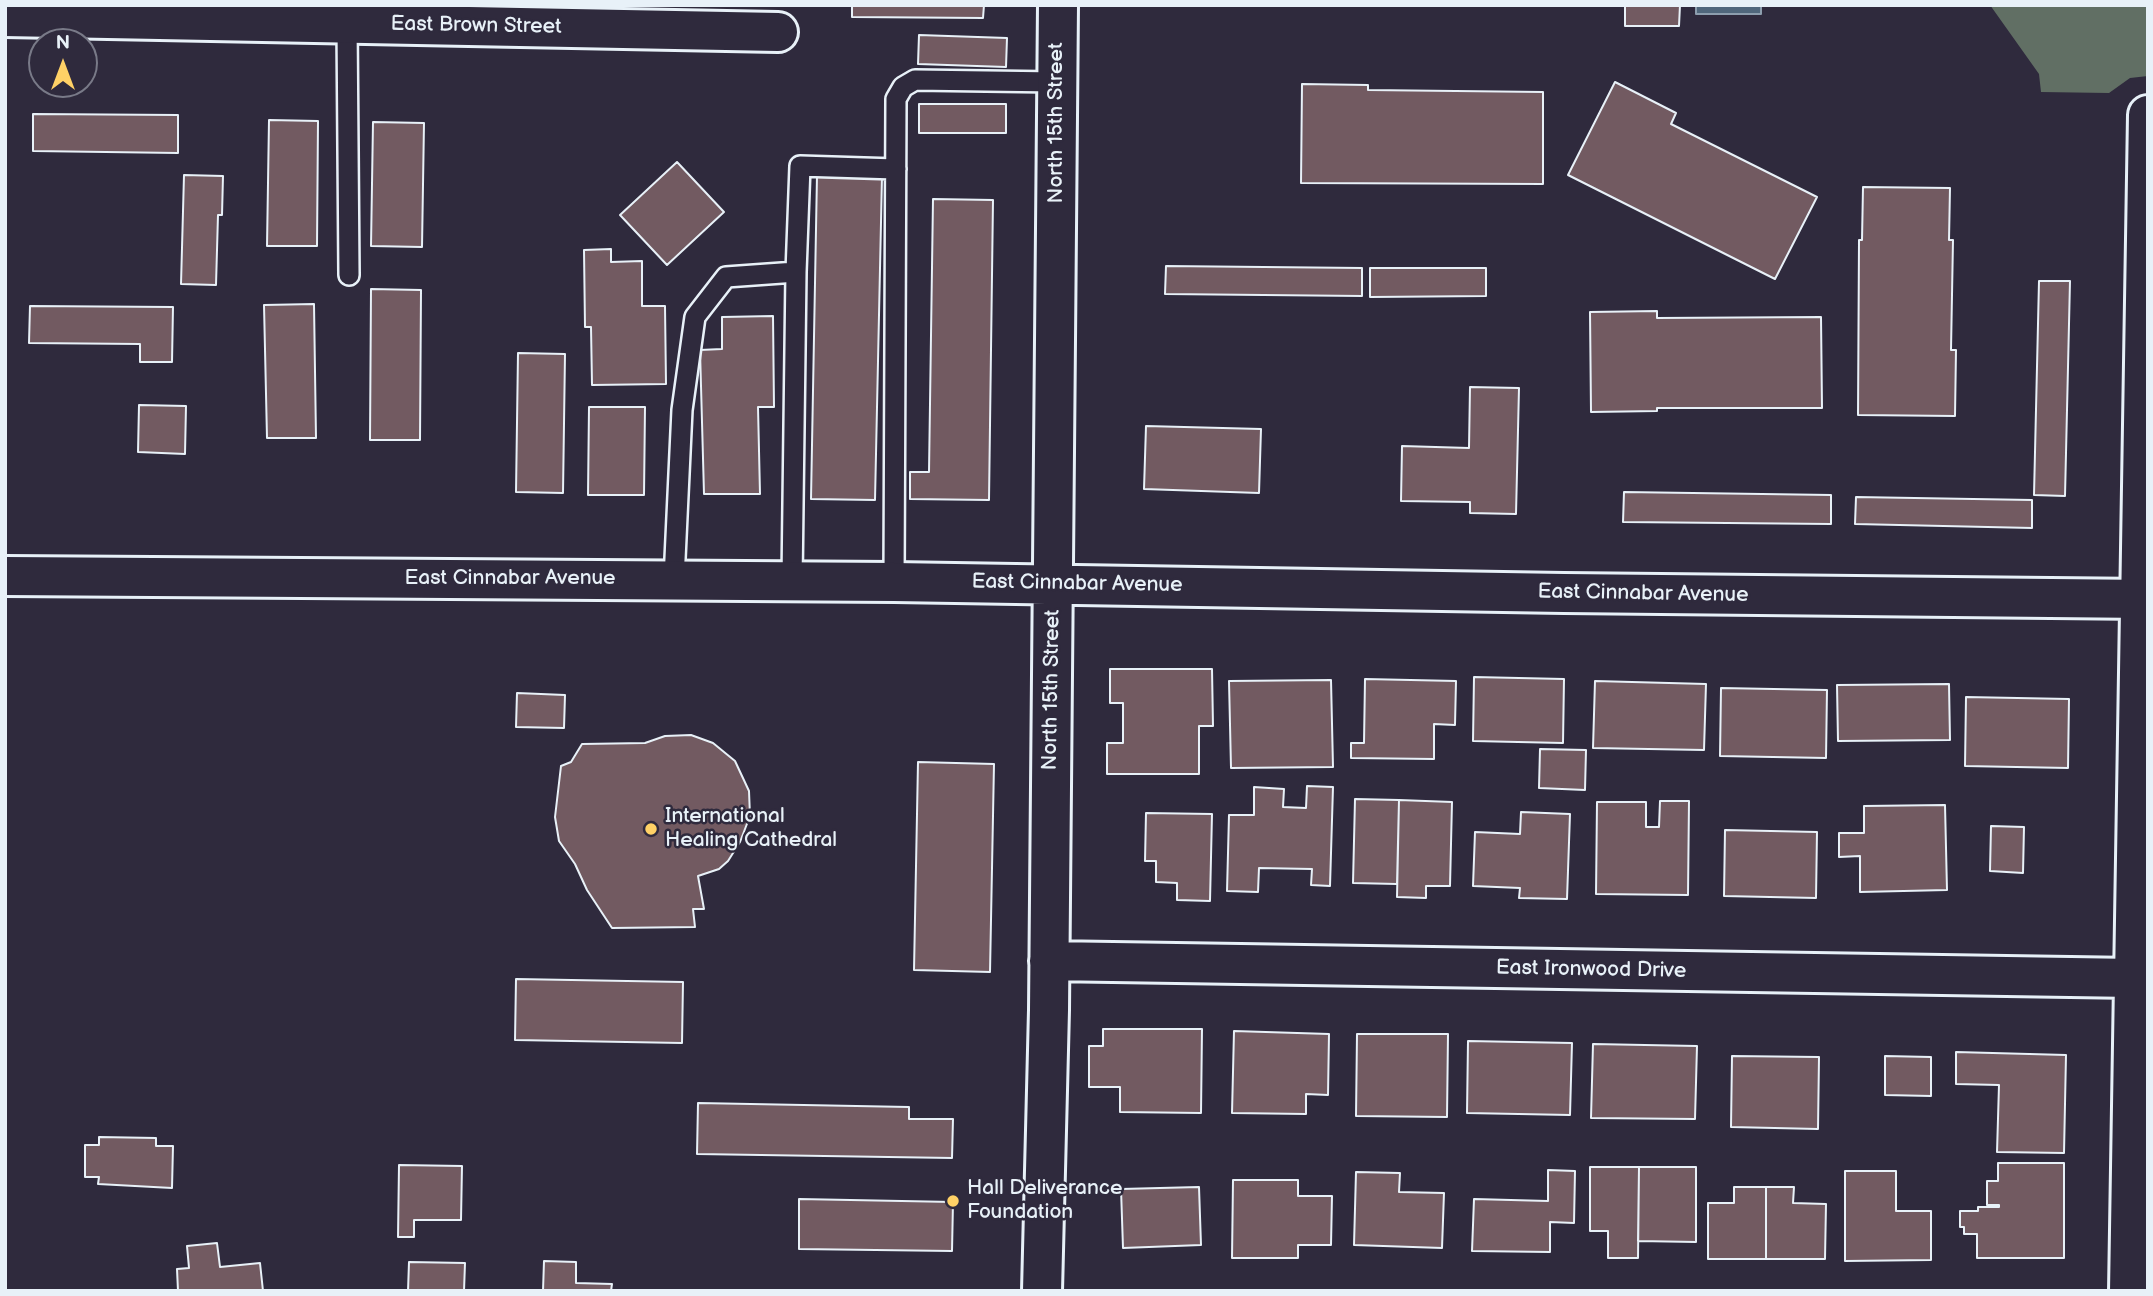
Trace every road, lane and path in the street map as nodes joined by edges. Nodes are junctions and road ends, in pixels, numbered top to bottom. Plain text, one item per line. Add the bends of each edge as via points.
1 (1058, 5) edge
2 (575, 16) edge
3 (5, 17) edge
4 (347, 23) junction
5 (778, 32) dead end
6 (1057, 82) junction
7 (2148, 115) edge
8 (896, 169) junction
9 (796, 272) junction
10 (349, 275) dead end
11 (5, 576) edge
12 (674, 580) junction
13 (792, 581) junction
14 (894, 582) junction
15 (1054, 584) junction
16 (2143, 599) edge
17 (1049, 961) junction
18 (2134, 978) junction
19 (1042, 1291) edge
20 (2129, 1291) edge

1 - 6 street, North 15th Street
2 - 4 street, East Brown Street
2 - 5 street, East Brown Street
3 - 4 street, East Brown Street
4 - 10 lane
6 - 8 lane via 915,80 902,87 896,99
6 - 15 street, North 15th Street
7 - 16 street
8 - 9 lane via 800,166
8 - 14 lane
9 - 12 lane via 726,276 695,317 681,410
9 - 13 lane
11 - 12 street, East Cinnabar Avenue
12 - 13 street, East Cinnabar Avenue
13 - 14 street, East Cinnabar Avenue
14 - 15 street, East Cinnabar Avenue
15 - 16 street, East Cinnabar Avenue
15 - 17 street, North 15th Street
16 - 18 street
17 - 18 street, East Ironwood Drive
17 - 19 street, North 15th Street
18 - 20 street

